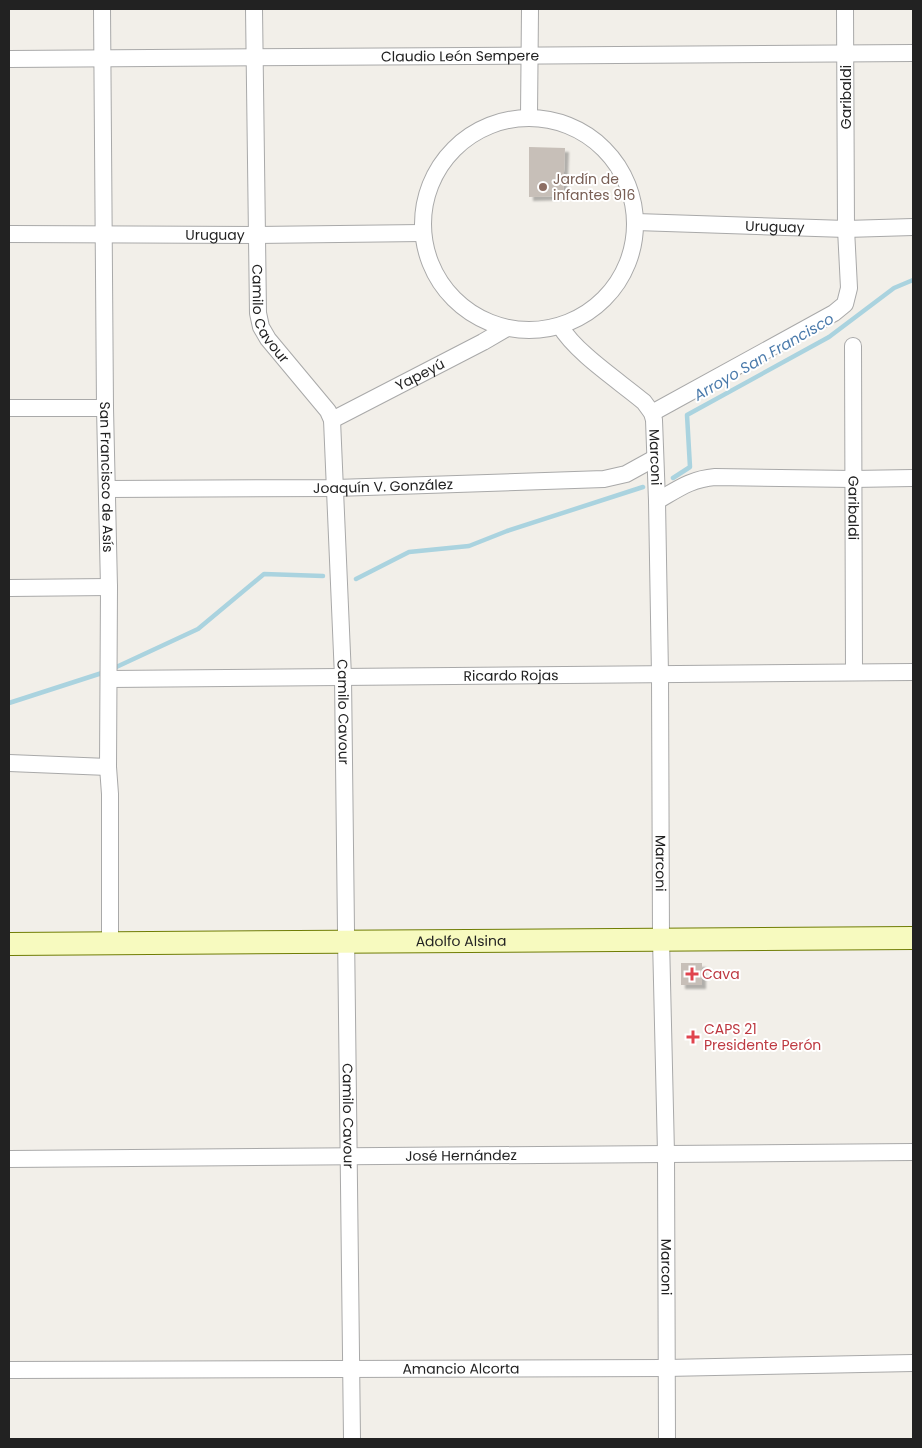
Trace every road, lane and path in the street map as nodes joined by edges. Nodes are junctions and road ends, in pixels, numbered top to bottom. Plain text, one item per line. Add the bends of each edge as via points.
1 (102, 9) edge
2 (254, 9) edge
3 (530, 9) edge
4 (845, 9) edge
5 (913, 53) edge
6 (846, 54) junction
7 (530, 56) junction
8 (103, 58) junction
9 (255, 58) junction
10 (9, 59) edge
11 (529, 116) junction
12 (636, 222) junction
13 (913, 227) edge
14 (846, 229) junction
15 (422, 233) junction
16 (9, 234) edge
17 (104, 234) junction
18 (256, 235) junction
19 (560, 326) junction
20 (507, 328) junction
21 (853, 346) dead end
22 (9, 408) edge
23 (106, 408) junction
24 (652, 413) junction
25 (332, 420) junction
26 (655, 458) junction
27 (913, 478) edge
28 (854, 479) junction
29 (107, 488) junction
30 (336, 488) junction
31 (657, 501) junction
32 (109, 587) junction
33 (9, 588) edge
34 (110, 672) junction
35 (854, 672) junction
36 (913, 672) edge
37 (660, 675) junction
38 (343, 677) junction
39 (9, 763) edge
40 (108, 767) junction
41 (913, 938) edge
42 (662, 939) junction
43 (345, 943) junction
44 (9, 944) edge
45 (110, 944) junction
46 (913, 1152) edge
47 (666, 1153) junction
48 (349, 1157) junction
49 (9, 1159) edge
50 (913, 1364) edge
51 (666, 1368) junction
52 (9, 1370) edge
53 (351, 1370) junction
54 (352, 1439) edge
55 (667, 1439) edge

1 - 8 street, San Francisco de Asís
2 - 9 street, Camilo Cavour
3 - 7 street
4 - 6 street, Garibaldi
5 - 6 street, Claudio León Sempere
6 - 7 street, Claudio León Sempere
6 - 14 street, Garibaldi
7 - 9 street, Claudio León Sempere
7 - 11 street
8 - 9 street, Claudio León Sempere
8 - 10 street, Claudio León Sempere
8 - 17 street, San Francisco de Asís
9 - 18 street, Camilo Cavour
11 - 12 street via 558,121 589,136 614,159 630,189
11 - 15 street via 490,124 461,141 438,167 424,199
12 - 14 street, Uruguay
12 - 19 street via 633,251 622,278 604,301 580,318
13 - 14 street, Uruguay
14 - 24 street, Garibaldi via 849,288 845,304
15 - 18 street, Uruguay
15 - 20 street via 431,267 450,297 478,318
16 - 17 street, Uruguay
17 - 18 street, Uruguay
17 - 23 street, San Francisco de Asís
18 - 25 street, Camilo Cavour via 261,326
19 - 20 street via 533,331
19 - 24 street, Marconi via 577,347 644,402
20 - 25 street, Yapeyú
21 - 28 street, Garibaldi
22 - 23 street
23 - 29 street, San Francisco de Asís
24 - 26 street, Marconi
25 - 30 street, Camilo Cavour
26 - 30 street, Joaquín V. González via 626,474 604,479
26 - 31 street, Marconi
27 - 28 street
28 - 31 street via 702,478
28 - 35 street, Garibaldi
29 - 30 street, Joaquín V. González
29 - 32 street, San Francisco de Asís
30 - 38 street, Camilo Cavour
31 - 37 street, Marconi
32 - 33 street
32 - 34 street, San Francisco de Asís
34 - 38 street, Ricardo Rojas
34 - 40 street, San Francisco de Asís
35 - 36 street, Ricardo Rojas
35 - 37 street, Ricardo Rojas
37 - 38 street, Ricardo Rojas
37 - 42 street, Marconi
38 - 43 street, Camilo Cavour
39 - 40 street
40 - 45 street, San Francisco de Asís
41 - 42 street, Adolfo Alsina
42 - 43 street, Adolfo Alsina
42 - 47 street, Marconi
43 - 45 street, Adolfo Alsina
43 - 48 street, Camilo Cavour
44 - 45 street, Adolfo Alsina
46 - 47 street, José Hernández
47 - 48 street, José Hernández
47 - 51 street, Marconi
48 - 49 street, José Hernández
48 - 53 street, Camilo Cavour
50 - 51 street, Amancio Alcorta
51 - 53 street, Amancio Alcorta
51 - 55 street, Marconi
52 - 53 street, Amancio Alcorta
53 - 54 street, Camilo Cavour

